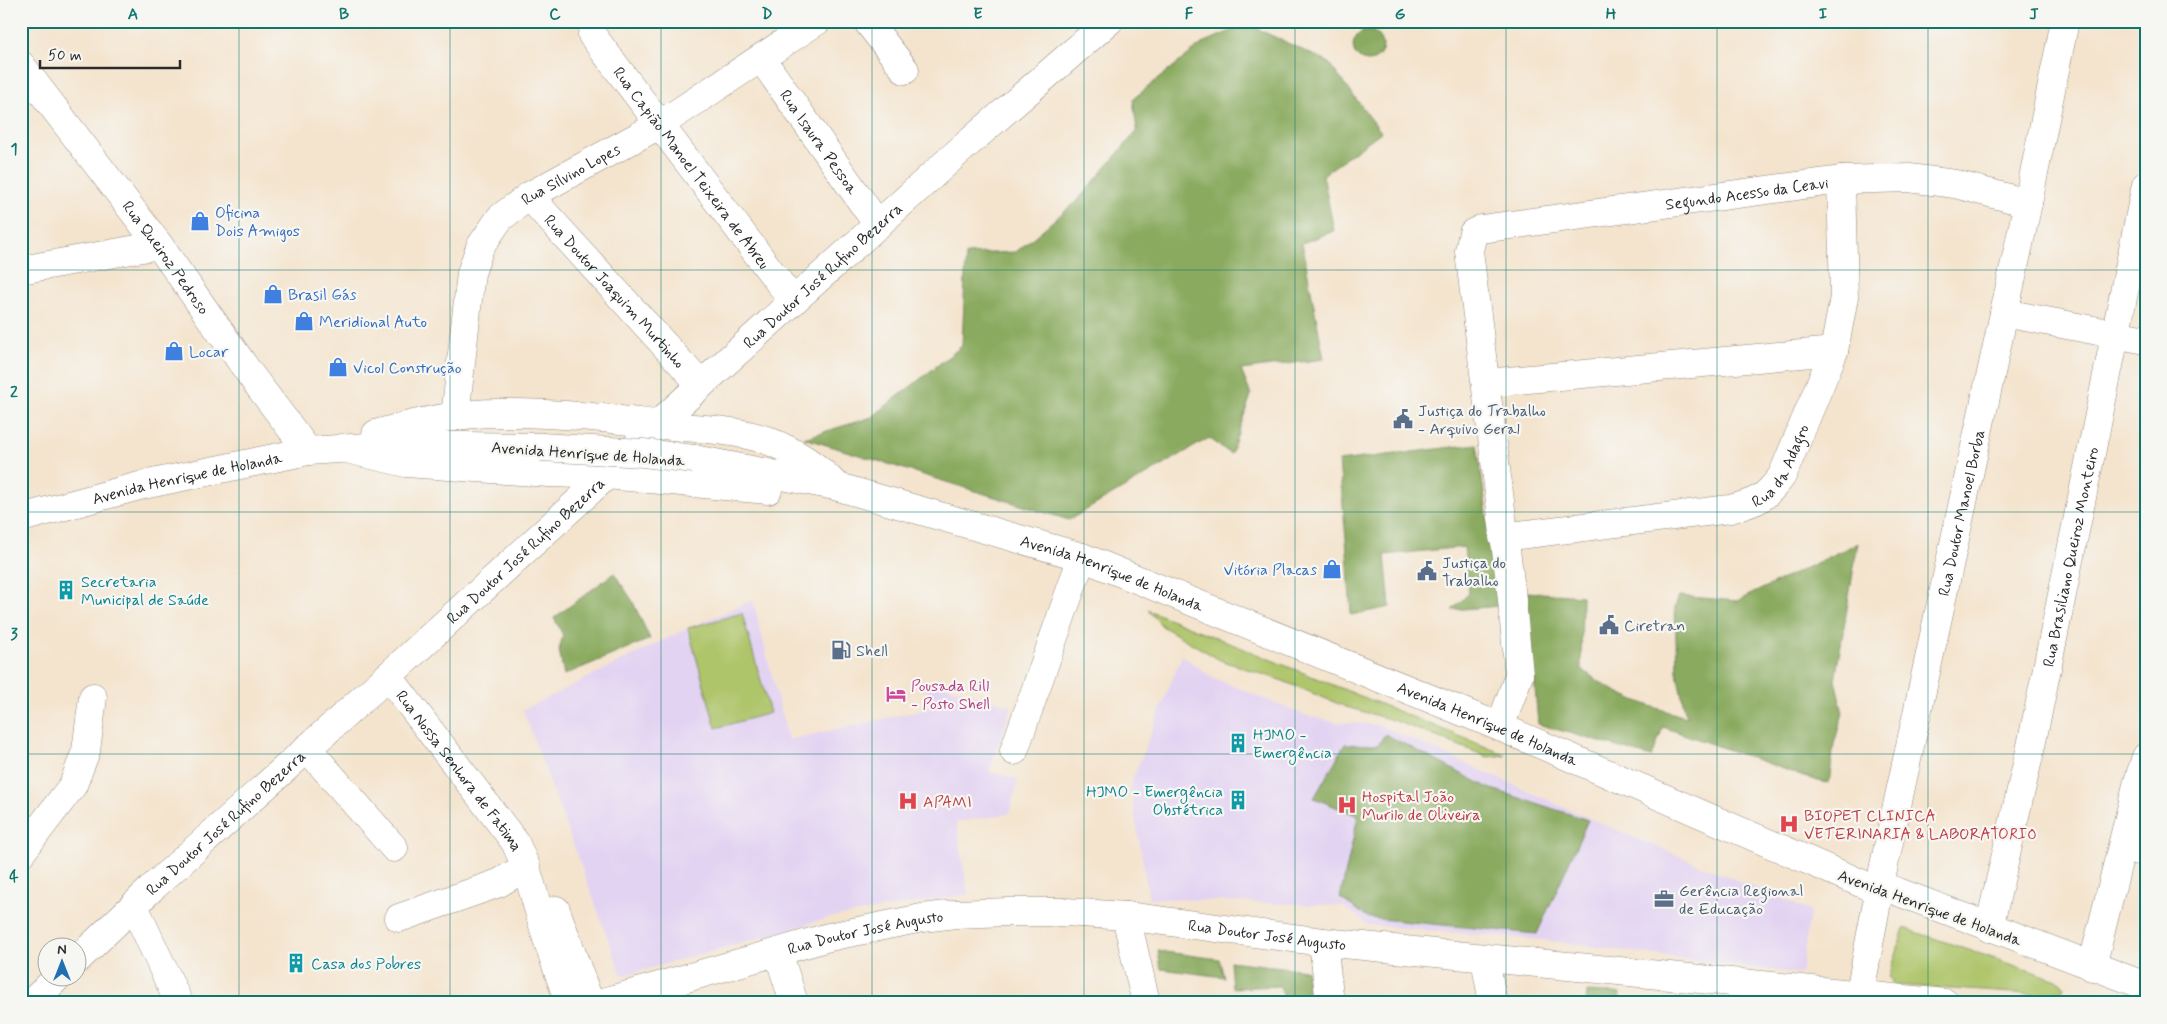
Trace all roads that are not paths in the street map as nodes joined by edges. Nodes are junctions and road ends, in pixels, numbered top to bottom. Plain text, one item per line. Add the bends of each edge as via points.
1 (817, 21) edge
2 (868, 21) edge
3 (1109, 21) edge
4 (2065, 21) edge
5 (592, 35) dead end
6 (761, 58) junction
7 (21, 65) edge
8 (905, 70) dead end
9 (659, 125) junction
10 (1841, 180) junction
11 (2146, 185) edge
12 (529, 196) junction
13 (2028, 203) junction
14 (878, 225) junction
15 (159, 246) junction
16 (21, 270) edge
17 (793, 301) junction
18 (2004, 313) junction
19 (2114, 333) junction
20 (2146, 340) edge
21 (1834, 351) junction
22 (1486, 383) junction
23 (701, 385) junction
24 (455, 417) junction
25 (658, 424) junction
26 (342, 448) junction
27 (308, 451) junction
28 (608, 475) junction
29 (835, 486) junction
30 (876, 498) junction
31 (21, 518) edge
32 (1503, 537) junction
33 (1082, 557) junction
34 (388, 676) junction
35 (93, 696) dead end
36 (1500, 726) junction
37 (307, 748) junction
38 (1014, 751) dead end
39 (2146, 758) edge
40 (394, 848) dead end
41 (2134, 850) edge
42 (21, 854) edge
43 (526, 867) junction
44 (1879, 891) junction
45 (134, 906) junction
46 (1126, 916) junction
47 (399, 918) dead end
48 (1989, 928) junction
49 (1323, 942) junction
50 (88, 950) edge
51 (778, 952) junction
52 (1485, 959) junction
53 (2092, 967) junction
54 (49, 986) edge
55 (2146, 986) edge
56 (1858, 999) edge
57 (2146, 999) edge
58 (31, 1003) edge
59 (180, 1003) edge
60 (568, 1003) edge
61 (590, 1003) edge
62 (600, 1003) edge
63 (794, 1003) edge
64 (1146, 1003) edge
65 (1330, 1003) edge
66 (1493, 1003) edge
67 (1945, 1003) edge

1 - 6 street, Rua Silvino Lopes
2 - 8 street
3 - 14 street, Rua Doutor José Rufino Bezerra
4 - 13 street, Rua Doutor Manoel Borba
5 - 9 street, Rua Capião Manoel Teixeira de Abreu
6 - 9 street, Rua Silvino Lopes
6 - 14 street, Rua Isaura Pessoa
7 - 15 street, Rua Queiroz Pedroso
9 - 12 street, Rua Silvino Lopes
9 - 17 street, Rua Capião Manoel Teixeira de Abreu
10 - 13 street, Segundo Acesso da Ceavi via 1910,178 1955,184
10 - 21 street, Rua da Adagro via 1844,297
10 - 22 street, Segundo Acesso da Ceavi via 1481,229 1473,233 1469,251
11 - 19 street, Rua Brasiliano Queiroz Monteiro
12 - 23 street, Rua Doutor Joaquim Murtinho
12 - 24 street, Rua Silvino Lopes via 500,218 480,247 471,273
13 - 18 street, Rua Doutor Manoel Borba
14 - 17 street, Rua Doutor José Rufino Bezerra
15 - 16 street
15 - 27 street, Rua Queiroz Pedroso
17 - 23 street, Rua Doutor José Rufino Bezerra
18 - 19 street
18 - 44 street, Rua Doutor Manoel Borba
19 - 20 street
19 - 48 street, Rua Brasiliano Queiroz Monteiro via 2030,751
21 - 22 street
21 - 32 street, Rua da Adagro via 1782,476 1770,493 1752,503 1730,509
22 - 32 street
23 - 25 street, Rua Doutor José Rufino Bezerra
24 - 25 street via 498,413
24 - 26 street via 389,431
25 - 28 street, Rua Doutor José Rufino Bezerra
25 - 29 street via 766,440 812,463
26 - 27 street, Avenida Henrique de Holanda
26 - 28 street via 406,463 549,474
26 - 29 street, Avenida Henrique de Holanda, bridge via 445,445 643,453 694,459
27 - 31 street, Avenida Henrique de Holanda via 143,485
28 - 30 street via 808,495
28 - 34 street, Rua Doutor José Rufino Bezerra
29 - 30 street, Avenida Henrique de Holanda
30 - 33 street, Avenida Henrique de Holanda
32 - 36 street via 1518,675
33 - 36 street, Avenida Henrique de Holanda
33 - 38 street
34 - 37 street, Rua Doutor José Rufino Bezerra
34 - 43 street, Rua Nossa Senhora de Fatima via 497,817 515,842
35 - 42 street via 86,751 73,785
36 - 44 street, Avenida Henrique de Holanda
37 - 40 street
37 - 45 street, Rua Doutor José Rufino Bezerra
39 - 41 street
41 - 53 street
43 - 47 street via 499,883
43 - 60 street, Rua Nossa Senhora de Fatima
43 - 61 street, Rua Nossa Senhora de Fatima via 537,870 547,884
44 - 48 street, Avenida Henrique de Holanda via 1893,890
44 - 56 street, Rua Doutor Manoel Borba
44 - 57 street via 1888,900
45 - 50 street, Rua Doutor José Rufino Bezerra
45 - 59 street
46 - 49 street, Rua Doutor José Augusto
46 - 51 street, Rua Doutor José Augusto via 1066,912 956,914 886,924
46 - 64 street
48 - 53 street, Avenida Henrique de Holanda
49 - 52 street, Rua Doutor José Augusto
49 - 65 street
51 - 62 street, Rua Doutor José Augusto
51 - 63 street
52 - 56 street, Rua Doutor José Augusto
52 - 66 street
53 - 55 street, Avenida Henrique de Holanda
54 - 58 street
56 - 67 street, Rua Doutor José Augusto

